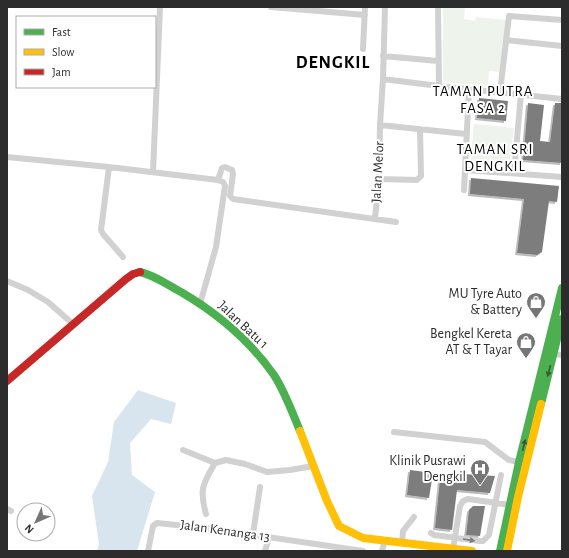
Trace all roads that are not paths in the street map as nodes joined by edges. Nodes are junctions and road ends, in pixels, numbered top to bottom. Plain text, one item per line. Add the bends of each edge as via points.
1 (160, 7) edge
2 (271, 7) edge
3 (365, 7) edge
4 (385, 7) edge
5 (438, 7) edge
6 (365, 15) junction
7 (562, 20) edge
8 (506, 40) junction
9 (562, 46) edge
10 (363, 49) dead end
11 (383, 56) junction
12 (438, 61) junction
13 (383, 78) junction
14 (439, 86) junction
15 (468, 89) junction
16 (500, 92) junction
17 (521, 94) junction
18 (562, 99) edge
19 (380, 125) junction
20 (420, 129) junction
21 (466, 134) junction
22 (7, 157) edge
23 (109, 167) junction
24 (465, 170) junction
25 (153, 172) junction
26 (514, 173) junction
27 (562, 177) edge
28 (379, 179) junction
29 (218, 180) junction
30 (464, 190) dead end
31 (375, 218) junction
32 (396, 222) dead end
33 (123, 257) dead end
34 (7, 281) edge
35 (562, 288) edge
36 (200, 304) junction
37 (562, 319) edge
38 (73, 324) junction
39 (558, 355) edge
40 (7, 381) edge
41 (394, 432) dead end
42 (183, 450) dead end
43 (519, 462) junction
44 (215, 463) junction
45 (313, 466) junction
46 (501, 475) dead end
47 (260, 487) dead end
48 (495, 503) junction
49 (511, 505) junction
50 (206, 514) dead end
51 (414, 517) dead end
52 (431, 533) dead end
53 (253, 534) junction
54 (269, 537) junction
55 (455, 537) junction
56 (384, 540) junction
57 (402, 542) junction
58 (311, 544) junction
59 (453, 548) junction
60 (148, 551) edge
61 (266, 551) edge
62 (309, 551) edge
63 (363, 551) edge
64 (382, 551) edge
65 (472, 551) edge
66 (500, 551) edge
67 (507, 551) edge

1 - 25 street
2 - 6 street
3 - 6 street
4 - 11 street, Jalan Melor
5 - 12 street
6 - 10 street
7 - 8 street via 510,16
8 - 9 street
8 - 16 street
11 - 12 street
11 - 13 street, Jalan Melor
12 - 14 street
13 - 14 street
13 - 19 street, Jalan Melor
14 - 15 street
15 - 16 street
15 - 21 street
16 - 17 street
17 - 18 street
17 - 26 street
19 - 20 street
19 - 28 street, Jalan Melor
20 - 21 street
20 - 28 street via 421,176 417,180
21 - 24 street
22 - 23 street
23 - 25 street
23 - 33 street via 101,230
24 - 26 street
24 - 30 street
25 - 29 street
26 - 27 street
28 - 31 street, Jalan Melor
29 - 31 street via 222,168 232,170 230,196 233,199
29 - 36 street via 223,182 224,186 216,247
31 - 32 street
34 - 38 street via 48,302
43 -> 35 street
36 - 38 street, Jalan Batu 1 via 162,281 141,272 126,279
36 - 45 street, Jalan Batu 1 via 253,349 274,376 289,404
37 - 39 street
38 - 40 street, Jalan Batu 1
39 -> 67 street via 518,497
41 - 43 street via 486,442 509,460
42 - 44 street
43 - 49 street
44 - 45 street via 226,460 267,472
44 - 50 street via 202,487
45 - 56 street, Jalan Batu 1 via 339,526 363,538
46 - 48 street
47 - 53 street
48 - 49 street
55 -> 48 street via 480,541 487,538
48 - 55 street via 468,499 463,501
49 - 66 street
51 - 57 street via 403,531
52 - 55 street
53 - 54 street, Jalan Kenanga 13
53 - 60 street, Jalan Kenanga 13 via 157,523 153,526
54 - 58 street, Jalan Kenanga 13
54 - 61 street
55 - 59 street
56 - 57 street, Jalan Batu 1
56 - 64 street
57 - 59 street, Jalan Batu 1
58 - 62 street
58 - 63 street, Jalan Kenanga 13
59 - 65 street, Jalan Batu 1

